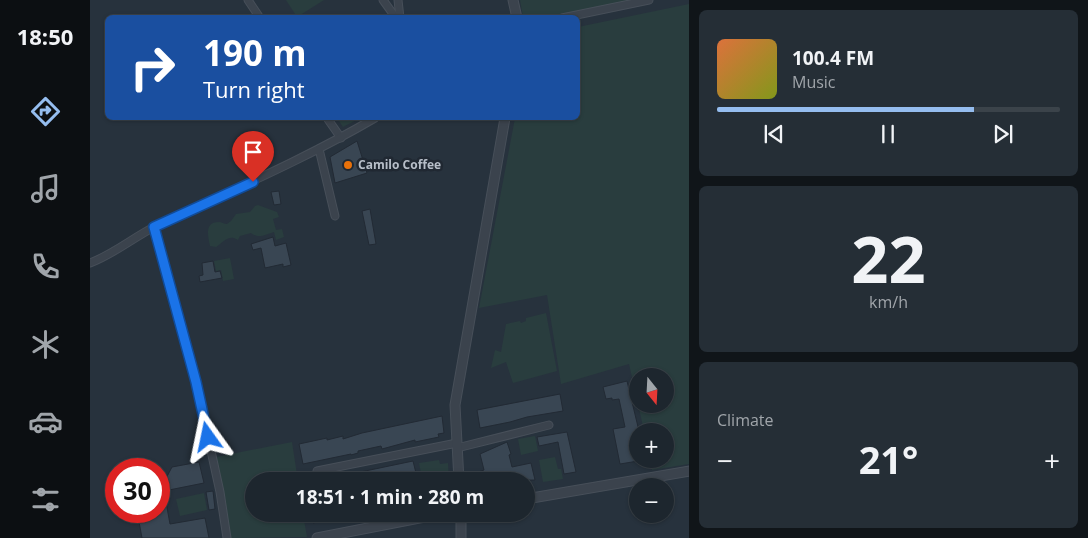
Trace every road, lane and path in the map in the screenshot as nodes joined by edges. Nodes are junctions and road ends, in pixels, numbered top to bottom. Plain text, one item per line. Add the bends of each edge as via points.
1 (248, 0) edge
2 (383, 0) edge
3 (398, 0) edge
4 (513, 0) edge
5 (649, 0) edge
6 (258, 15) edge
7 (396, 15) edge
8 (398, 15) edge
9 (516, 15) edge
10 (576, 15) edge
11 (328, 120) edge
12 (372, 120) edge
13 (505, 120) edge
14 (341, 138) junction
15 (319, 149) junction
16 (335, 216) dead end
17 (154, 227) junction
18 (90, 263) edge
19 (549, 425) dead end
20 (457, 446) junction
21 (316, 471) dead end
22 (689, 471) edge
23 (458, 472) edge
24 (535, 497) edge
25 (399, 522) edge
26 (461, 522) edge
27 (227, 538) edge
28 (317, 538) edge
29 (461, 538) edge

1 - 6 street
2 - 7 street
3 - 8 street
4 - 9 street
5 - 10 street
11 - 14 street
12 - 14 street
13 - 20 street via 455,404
14 - 15 street
15 - 16 street
15 - 17 street
17 - 18 street
17 - 27 street via 196,382
19 - 20 street
20 - 21 street
20 - 23 street
22 - 24 street
25 - 28 street
26 - 29 street

